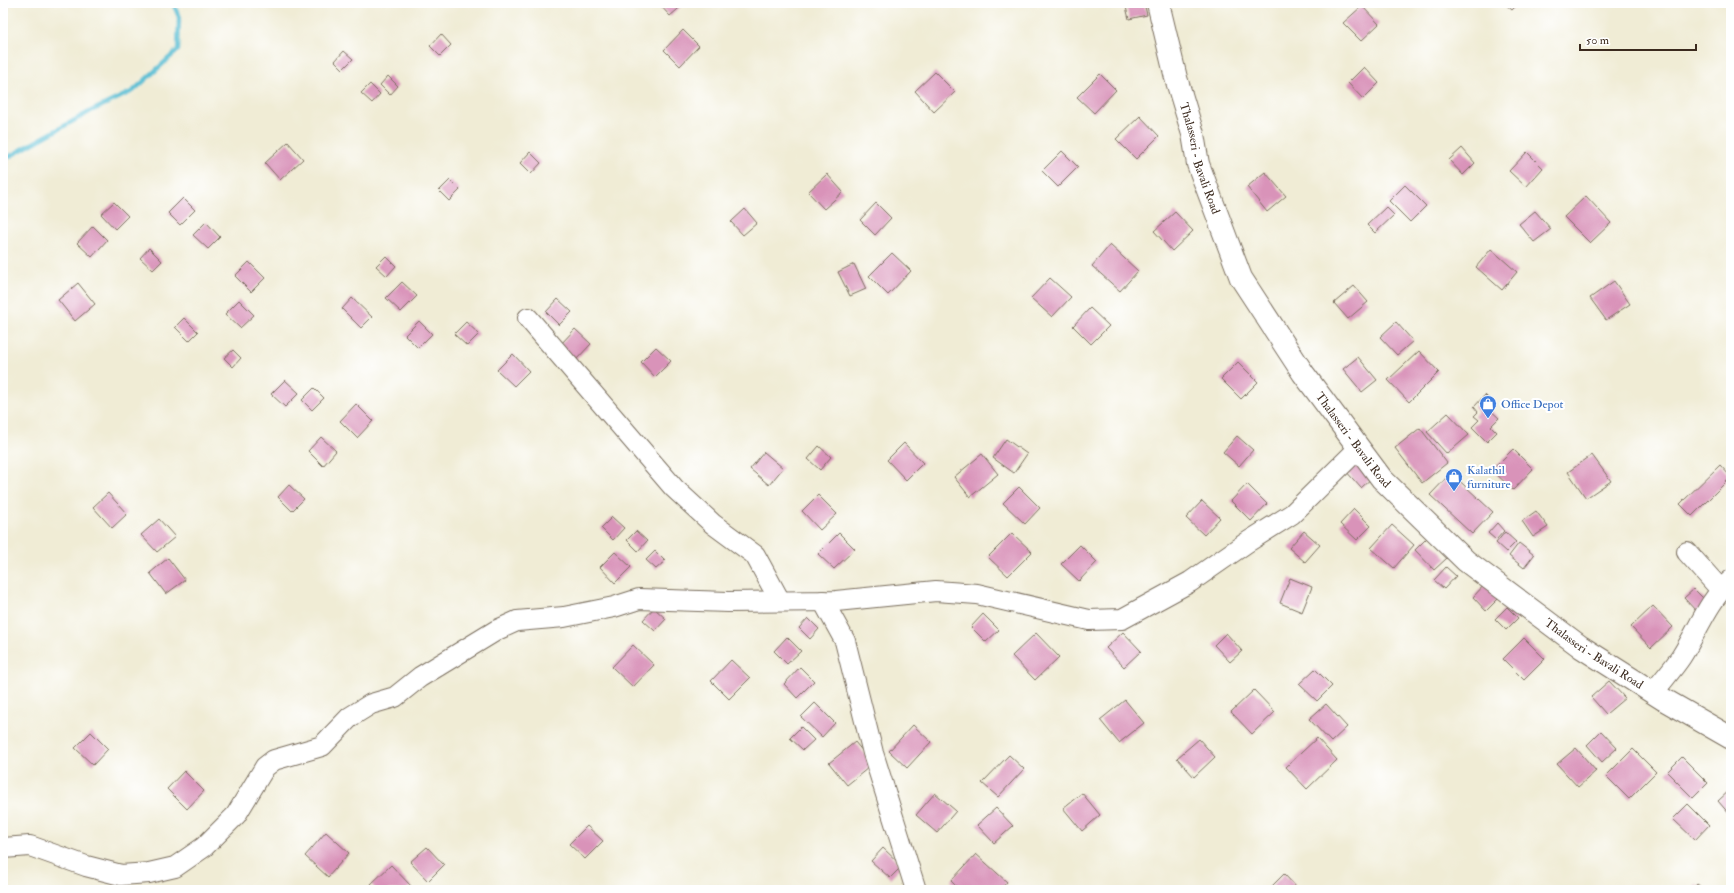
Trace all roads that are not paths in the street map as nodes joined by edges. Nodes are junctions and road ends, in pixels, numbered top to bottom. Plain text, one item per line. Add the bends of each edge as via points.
1 (1158, 3) edge
2 (528, 318) dead end
3 (1359, 448) junction
4 (1687, 552) dead end
5 (1726, 585) edge
6 (780, 601) junction
7 (823, 601) junction
8 (1653, 693) junction
9 (1731, 738) edge
10 (3, 848) edge
11 (916, 890) edge

1 - 3 main road, Thalasseri - Bavali Road via 1193,134 1198,164 1241,278 1303,373
2 - 6 street via 674,488 713,524 755,555
3 - 7 street via 1292,514 1190,582 1122,619 1089,620 977,594 936,591
3 - 8 main road, Thalasseri - Bavali Road via 1382,479 1466,562 1582,647
4 - 5 street
5 - 8 street via 1705,612 1681,656
6 - 7 street
6 - 10 street via 638,599 614,607 564,617 517,621 497,630 420,677 395,697 371,704 350,717 322,746 274,760 265,766 236,816 204,847 175,867 149,873 121,875 86,866 30,846
7 - 11 street via 845,641 873,753
8 - 9 main road, Thalasseri - Bavali Road

